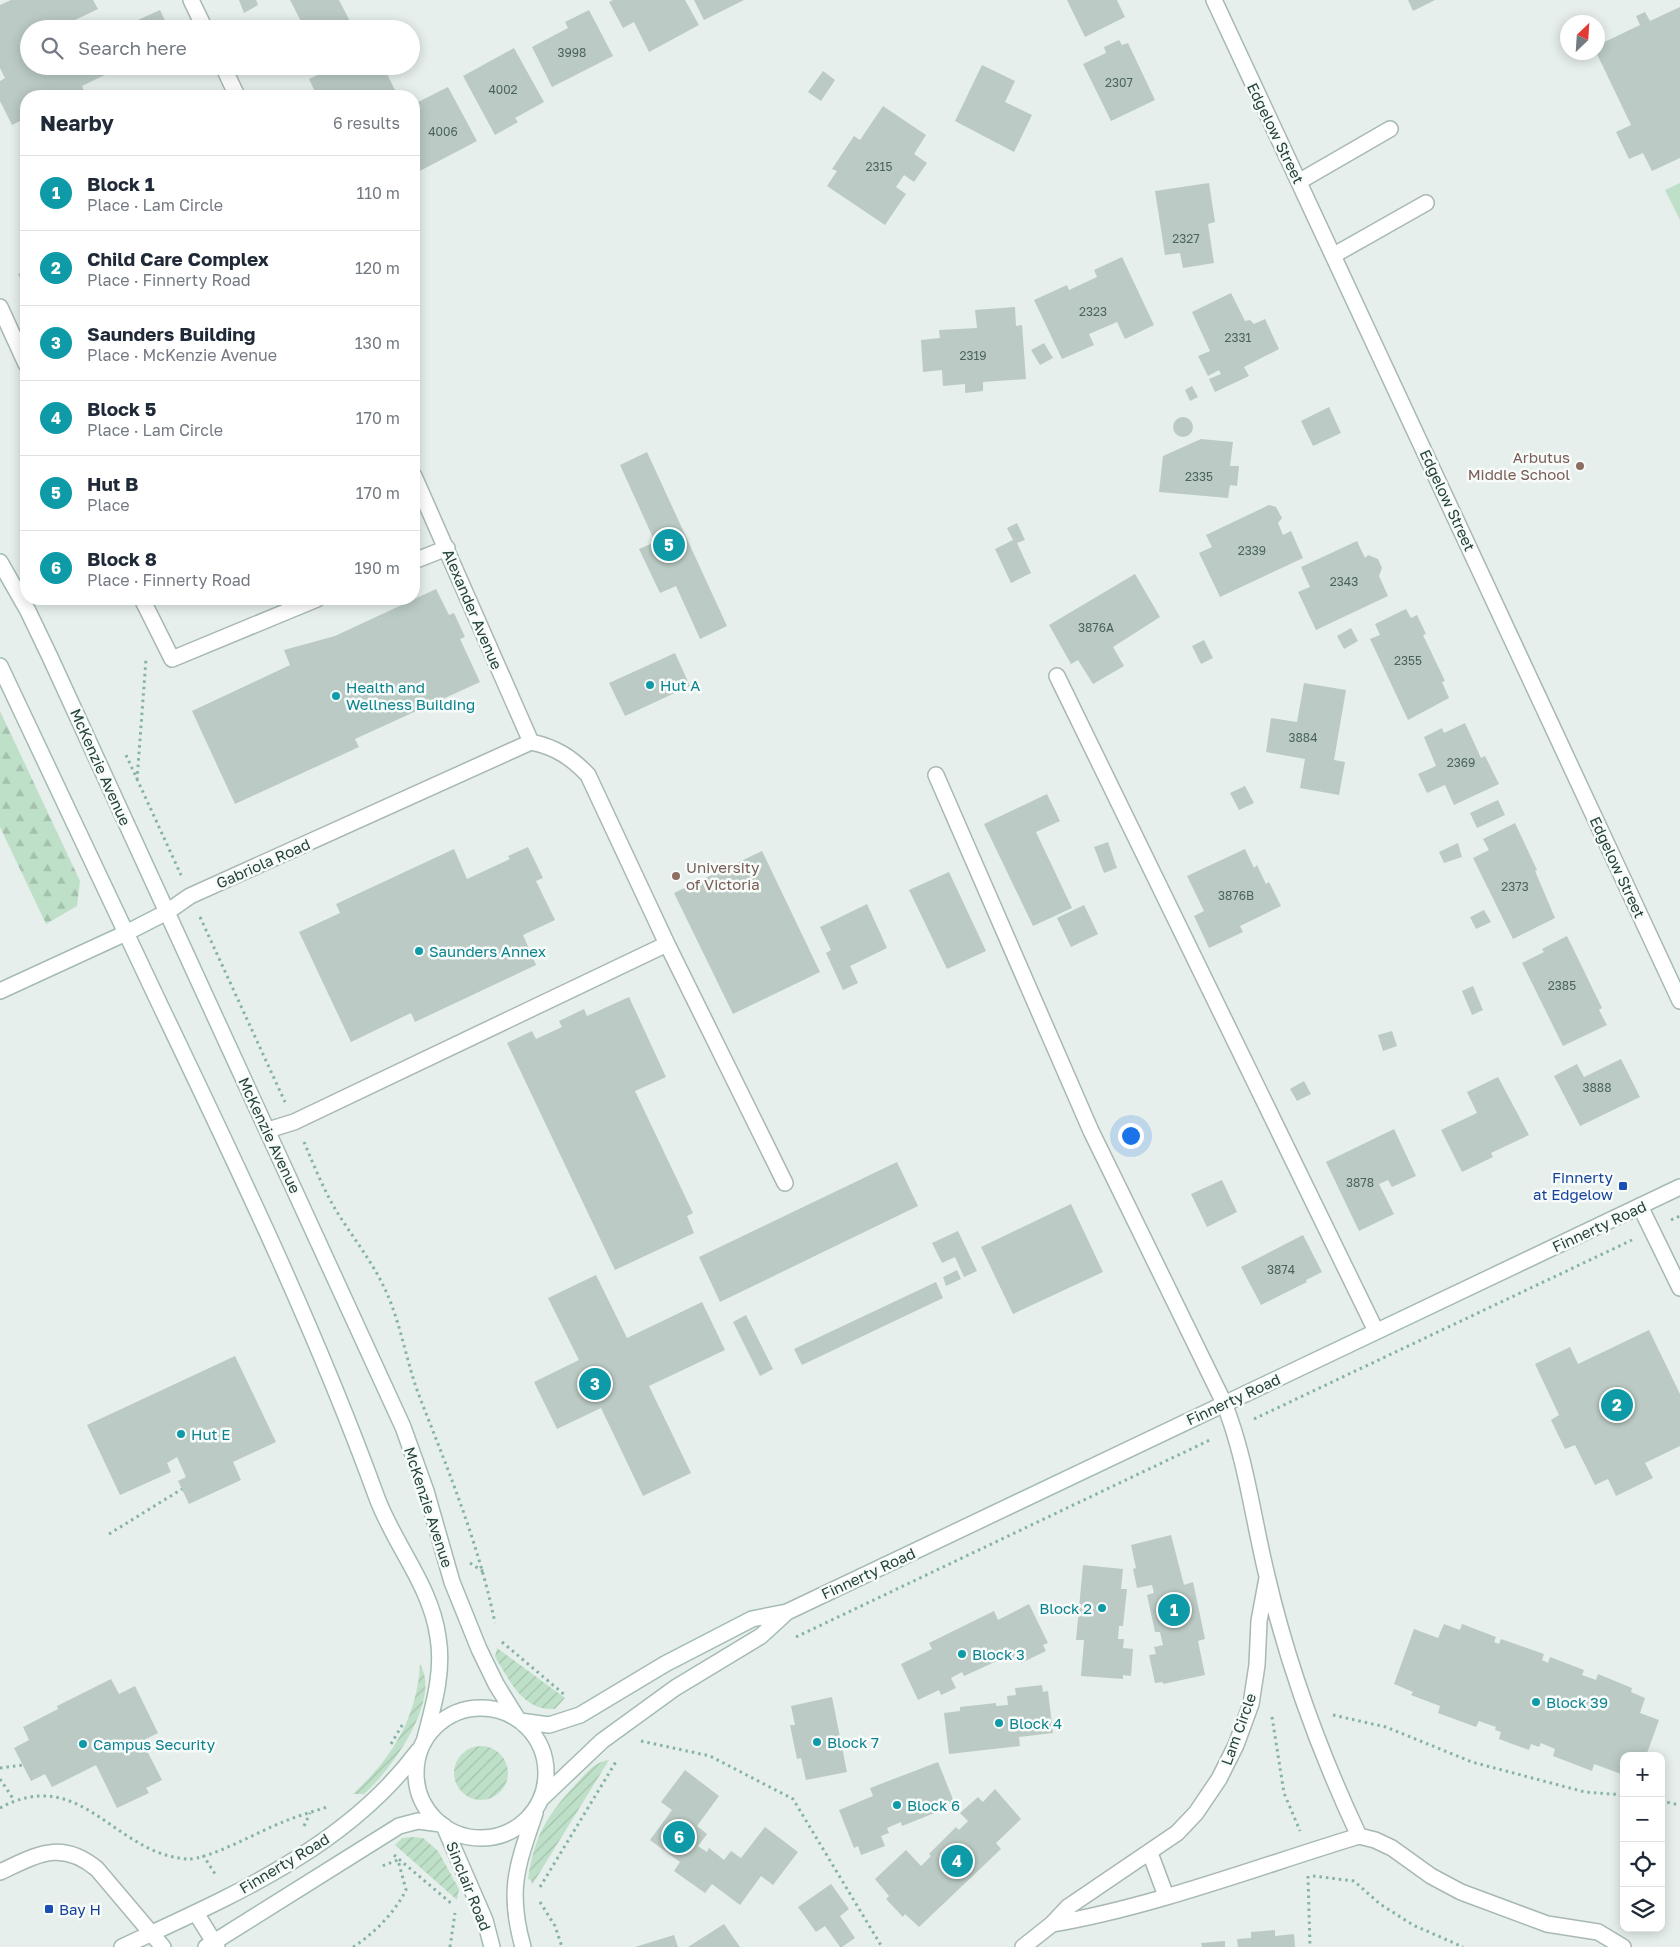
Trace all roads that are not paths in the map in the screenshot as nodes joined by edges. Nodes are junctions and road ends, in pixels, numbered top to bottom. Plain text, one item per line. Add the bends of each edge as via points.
1 (191, 0) edge
2 (1214, 0) edge
3 (201, 20) edge
4 (227, 75) edge
5 (234, 90) edge
6 (1390, 129) dead end
7 (1300, 181) junction
8 (1426, 203) dead end
9 (1334, 255) junction
10 (0, 306) edge
11 (20, 351) edge
12 (420, 489) edge
13 (447, 548) junction
14 (420, 559) edge
15 (0, 562) edge
16 (20, 599) edge
17 (23, 605) edge
18 (145, 605) edge
19 (302, 605) edge
20 (0, 666) edge
21 (1057, 676) dead end
22 (530, 742) junction
23 (936, 775) dead end
24 (167, 912) junction
25 (126, 933) junction
26 (667, 944) junction
27 (0, 991) edge
28 (1680, 1001) edge
29 (268, 1130) junction
30 (785, 1183) dead end
31 (1680, 1187) edge
32 (1640, 1206) junction
33 (1680, 1288) edge
34 (1376, 1331) junction
35 (1224, 1403) junction
36 (1267, 1578) junction
37 (787, 1612) junction
38 (518, 1720) junction
39 (423, 1744) junction
40 (538, 1803) junction
41 (443, 1825) junction
42 (1359, 1836) junction
43 (1150, 1853) junction
44 (0, 1872) edge
45 (1166, 1896) junction
46 (196, 1913) junction
47 (1052, 1924) junction
48 (152, 1933) junction
49 (213, 1945) edge
50 (122, 1947) edge
51 (163, 1947) edge
52 (492, 1947) edge
53 (523, 1947) edge
54 (1023, 1947) edge
55 (1623, 1947) edge

1 - 3 street
2 - 7 street, Edgelow Street
4 - 5 street
6 - 7 street
7 - 9 street, Edgelow Street
8 - 9 street
9 - 28 street, Edgelow Street
10 - 11 street
12 - 13 street, Alexander Avenue
13 - 14 street
13 - 22 street, Alexander Avenue
15 - 16 street, McKenzie Avenue
17 - 24 street, McKenzie Avenue
18 - 19 street via 172,659
20 - 25 street
21 - 34 street
22 - 24 street, Gabriola Road via 190,896
22 - 26 street via 561,751 588,774
23 - 35 street, Lam Circle via 1091,1131
24 - 25 street, Gabriola Road
24 - 29 street, McKenzie Avenue
25 - 27 street, Gabriola Road
25 - 39 street via 238,1169 337,1392 379,1503 429,1603 440,1657 438,1684
26 - 29 street via 294,1122
26 - 30 street
29 - 38 street, McKenzie Avenue via 403,1427 426,1491 452,1582 478,1649
31 - 32 street, Finnerty Road
32 - 33 street
32 - 34 street, Finnerty Road
34 - 35 street, Finnerty Road
35 - 36 street, Lam Circle via 1234,1428
35 - 37 street, Finnerty Road
36 - 42 street, Lam Circle via 1306,1710
36 - 43 street, Lam Circle via 1259,1621 1251,1704 1236,1745 1219,1779 1196,1813 1177,1833
37 - 38 street, Finnerty Road via 752,1619 664,1664 580,1715 549,1724
37 - 40 street, Finnerty Road via 761,1636 675,1688 602,1742
38 - 39 street via 492,1709 465,1710 441,1721
38 - 40 street via 532,1734 544,1758 546,1775
39 - 41 street via 416,1762 417,1788 424,1804
39 - 46 street, Finnerty Road via 393,1782 360,1814 285,1865
40 - 41 street via 520,1825 496,1836 469,1837
40 - 53 street via 518,1862 514,1891
41 - 49 street, Finnerty Road via 430,1821 408,1823 380,1836
41 - 52 street, Sinclair Road via 477,1899
42 - 45 street, Lam Circle
42 - 55 street via 1392,1848 1430,1876 1461,1892 1547,1924 1598,1932
43 - 45 street
43 - 47 street, Lam Circle via 1068,1907
44 - 48 street via 42,1853 57,1851 71,1854 97,1869
45 - 47 street, Lam Circle
46 - 48 street, Finnerty Road
46 - 49 street
47 - 54 street, Lam Circle
48 - 50 street, Finnerty Road
48 - 51 street

